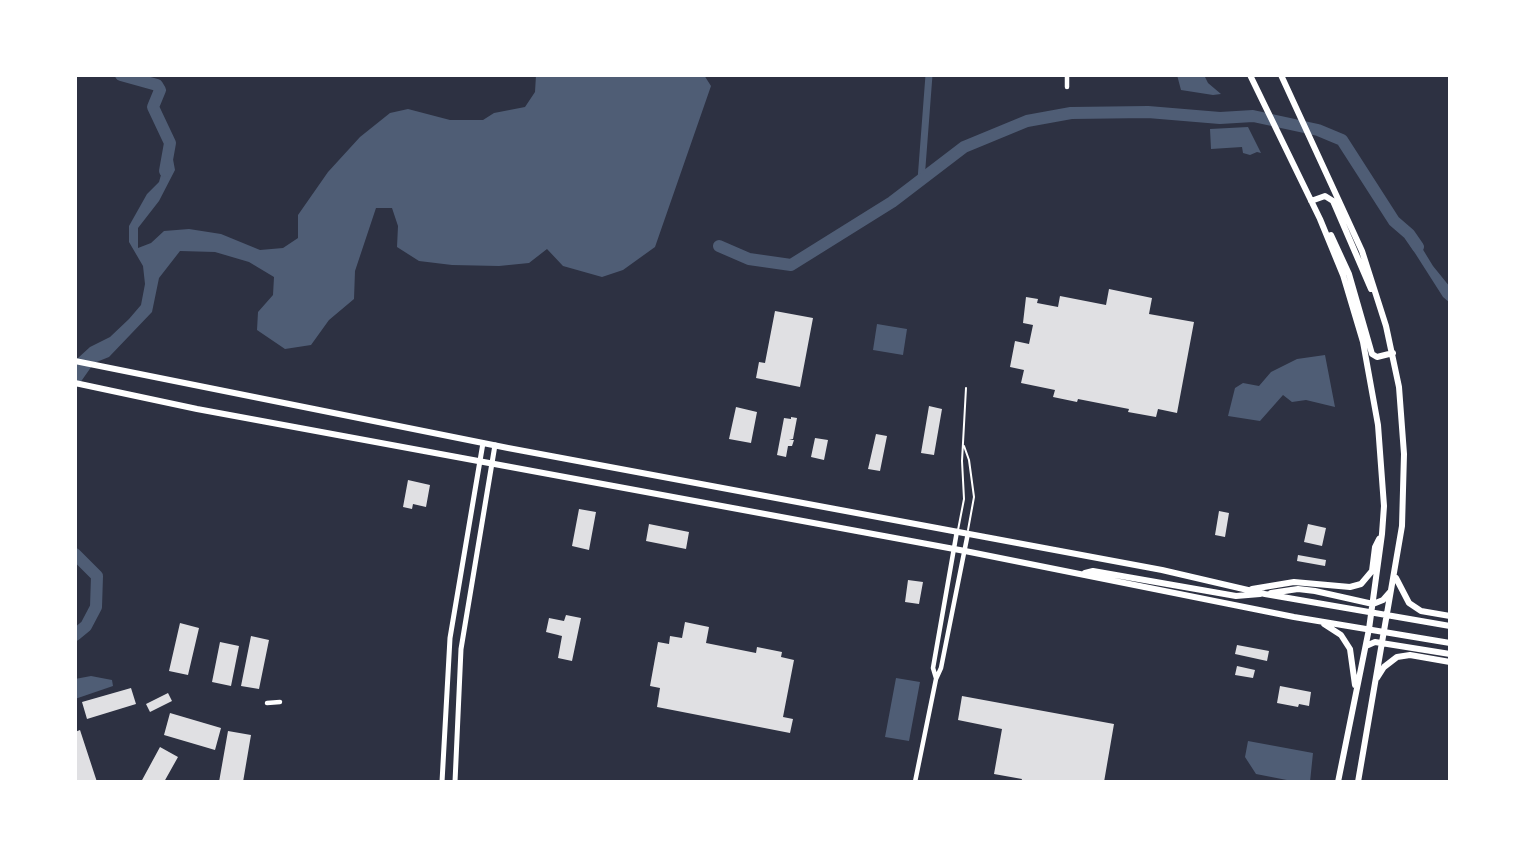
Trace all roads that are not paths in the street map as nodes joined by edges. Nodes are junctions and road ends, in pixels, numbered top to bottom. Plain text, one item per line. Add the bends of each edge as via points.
1 (1067, 75) edge
2 (1250, 75) edge
3 (1282, 75) edge
4 (1067, 87) dead end
5 (1311, 201) junction
6 (1320, 219) junction
7 (1379, 301) junction
8 (1393, 353) junction
9 (75, 361) edge
10 (75, 383) edge
11 (966, 388) dead end
12 (483, 443) junction
13 (495, 445) junction
14 (964, 445) junction
15 (480, 462) junction
16 (492, 464) junction
17 (957, 531) junction
18 (968, 533) junction
19 (1382, 534) junction
20 (954, 549) junction
21 (965, 551) junction
22 (1079, 574) junction
23 (1395, 574) junction
24 (1393, 587) junction
25 (1248, 589) junction
26 (1265, 594) junction
27 (1373, 604) junction
28 (1372, 613) junction
29 (1387, 616) junction
30 (1450, 616) edge
31 (1320, 621) junction
32 (1450, 626) edge
33 (1369, 629) junction
34 (1384, 632) junction
35 (1382, 642) junction
36 (1450, 643) edge
37 (1366, 646) junction
38 (1450, 654) edge
39 (1450, 662) edge
40 (936, 679) junction
41 (1374, 682) junction
42 (1356, 693) junction
43 (280, 702) dead end
44 (267, 703) dead end
45 (442, 782) edge
46 (455, 782) edge
47 (915, 782) edge
48 (1338, 782) edge
49 (1358, 782) edge

1 - 4 street
2 - 5 main road
3 - 7 main road via 1362,251
5 - 6 main road
5 - 7 main road via 1325,196 1333,201
6 - 8 main road via 1345,263 1372,354
6 - 19 main road via 1363,342 1378,425
7 - 8 main road
8 - 23 main road via 1405,470
9 - 12 main road
10 - 15 main road
11 - 14 lane
12 - 13 main road
12 - 15 street
13 - 16 street
13 - 17 main road
14 - 17 lane via 964,499
14 - 18 lane via 974,497
15 - 16 main road
15 - 45 street via 450,638
16 - 20 main road
16 - 46 street via 461,649
17 - 18 main road
17 - 20 street
18 - 21 street
18 - 25 main road
19 - 25 main road via 1372,571 1361,584 1294,582
19 - 27 main road
20 - 21 main road
20 - 40 street via 933,668
21 - 22 main road
21 - 40 street
22 - 26 main road via 1093,571 1236,596
22 - 31 main road
23 - 24 main road
23 - 30 main road via 1409,603 1421,611
24 - 27 main road
24 - 29 main road
25 - 26 main road
26 - 27 main road via 1298,589
26 - 28 main road
27 - 28 main road
28 - 29 main road
28 - 33 main road
29 - 32 main road
29 - 34 main road
31 - 33 main road
31 - 42 main road via 1341,635 1350,649
33 - 34 main road
33 - 37 main road
34 - 35 main road
34 - 36 main road
35 - 37 main road
35 - 38 main road
35 - 41 main road
37 - 42 main road
39 - 41 main road via 1397,657
40 - 47 street
41 - 49 main road
42 - 48 main road
43 - 44 street

